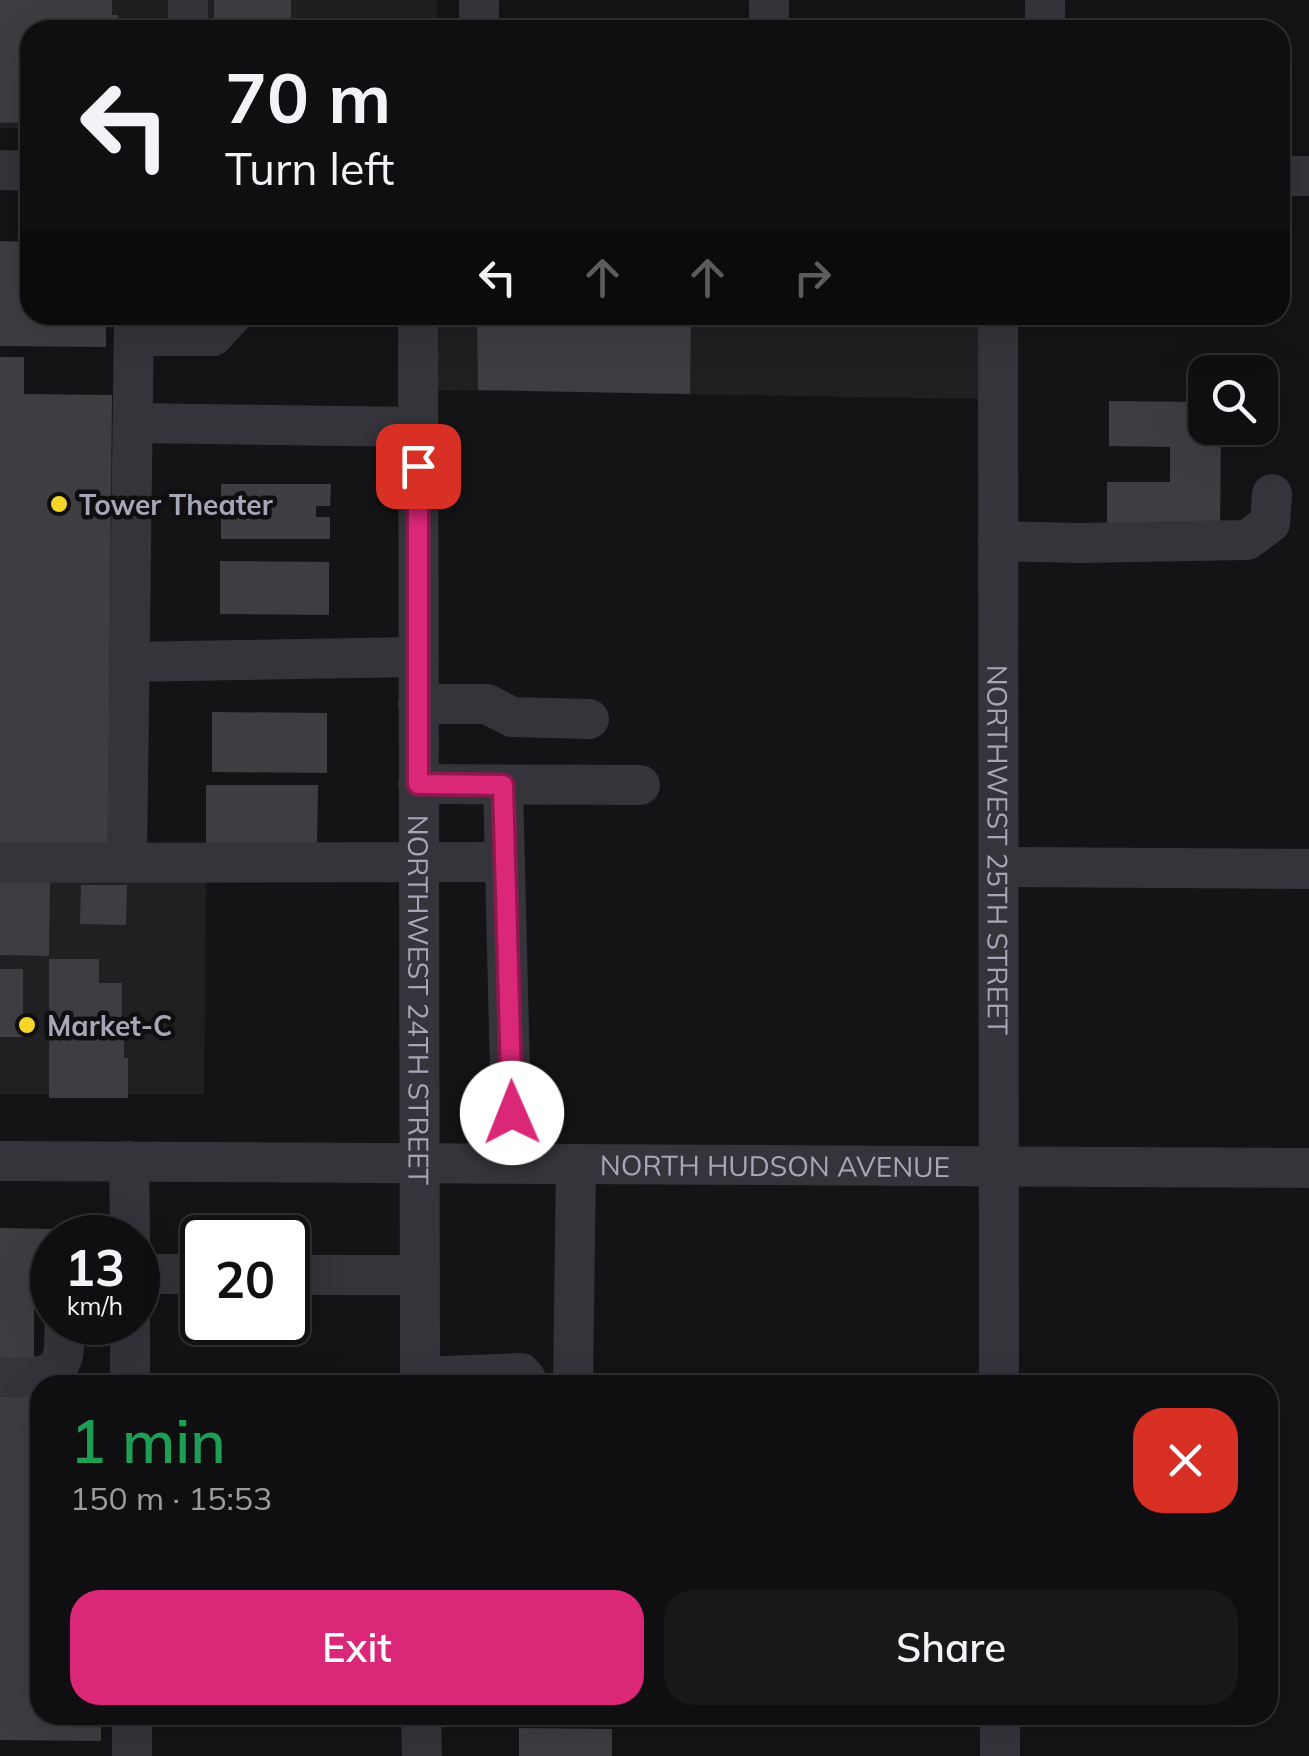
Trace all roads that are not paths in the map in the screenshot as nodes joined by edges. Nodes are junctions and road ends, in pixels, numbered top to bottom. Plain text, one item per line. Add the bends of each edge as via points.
1 (134, 325) edge
2 (223, 325) edge
3 (418, 325) edge
4 (998, 325) edge
5 (132, 423) junction
6 (418, 427) junction
7 (1272, 494) dead end
8 (998, 541) junction
9 (418, 657) junction
10 (129, 662) junction
11 (418, 704) junction
12 (589, 719) dead end
13 (418, 784) junction
14 (503, 785) junction
15 (640, 785) dead end
16 (419, 861) junction
17 (126, 862) junction
18 (505, 862) junction
19 (0, 863) edge
20 (999, 867) junction
21 (1309, 869) edge
22 (0, 1160) edge
23 (129, 1161) junction
24 (419, 1163) junction
25 (508, 1164) junction
26 (576, 1164) junction
27 (999, 1166) junction
28 (1309, 1168) edge
29 (130, 1215) edge
30 (310, 1274) edge
31 (419, 1275) junction
32 (63, 1345) edge
33 (130, 1345) edge
34 (45, 1375) edge
35 (130, 1375) edge
36 (420, 1375) edge
37 (573, 1375) edge
38 (999, 1375) edge
39 (0, 1378) edge
40 (30, 1378) edge
41 (132, 1725) edge
42 (422, 1725) edge
43 (1000, 1725) edge
44 (132, 1756) edge
45 (422, 1756) edge
46 (1000, 1756) edge

1 - 2 street via 213,336
1 - 5 street
3 - 6 street, NORTHWEST 24TH STREET
4 - 8 street, NORTHWEST 25TH STREET
5 - 6 street
5 - 10 street
6 - 9 street, NORTHWEST 24TH STREET
7 - 8 street via 1270,522 1247,540
8 - 20 street, NORTHWEST 25TH STREET
9 - 10 street
9 - 11 street, NORTHWEST 24TH STREET
10 - 17 street
11 - 12 street via 487,704 512,717
11 - 13 street, NORTHWEST 24TH STREET
13 - 14 street
13 - 16 street, NORTHWEST 24TH STREET
14 - 15 street
14 - 18 street
16 - 17 street
16 - 18 street
16 - 24 street, NORTHWEST 24TH STREET
17 - 19 street
18 - 25 street
20 - 21 street
20 - 27 street, NORTHWEST 25TH STREET
22 - 23 street, NORTH HUDSON AVENUE
23 - 24 street, NORTH HUDSON AVENUE
23 - 29 street
24 - 25 street, NORTH HUDSON AVENUE
24 - 31 street, NORTHWEST 24TH STREET
25 - 26 street, NORTH HUDSON AVENUE
26 - 27 street, NORTH HUDSON AVENUE
26 - 37 street
27 - 28 street, NORTH HUDSON AVENUE
27 - 38 street, NORTHWEST 25TH STREET
30 - 31 street
31 - 36 street, NORTHWEST 24TH STREET
32 - 34 street via 63,1358
33 - 35 street
39 - 40 street
41 - 44 street
42 - 45 street
43 - 46 street

